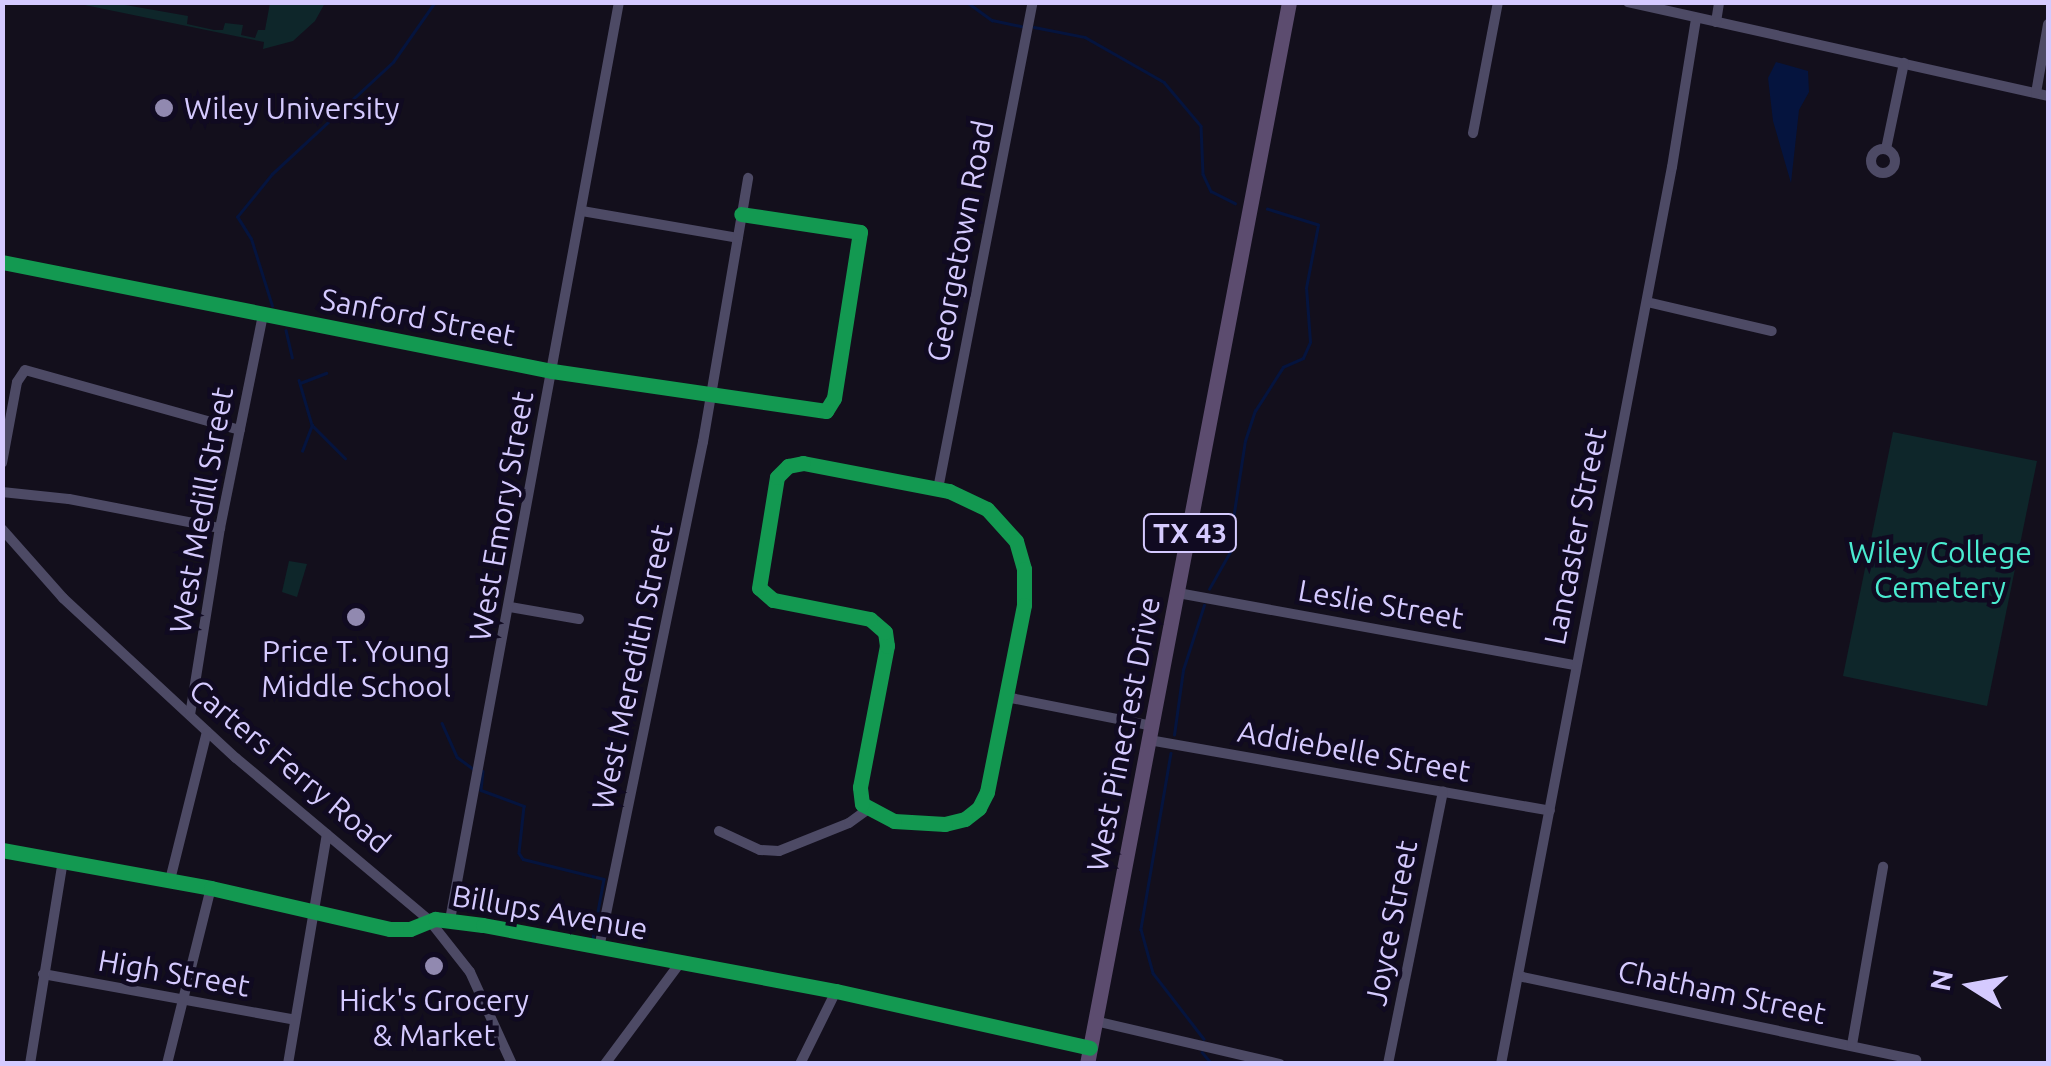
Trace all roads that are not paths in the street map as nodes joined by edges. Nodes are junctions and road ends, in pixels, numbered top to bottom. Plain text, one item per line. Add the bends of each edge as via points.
1 (618, 2) edge
2 (1033, 2) edge
3 (1290, 2) edge
4 (1498, 2) edge
5 (1628, 2) edge
6 (1719, 2) edge
7 (1696, 18) junction
8 (1716, 22) junction
9 (2048, 24) edge
10 (1904, 63) junction
11 (2042, 95) edge
12 (1473, 133) dead end
13 (1886, 149) dead end
14 (748, 178) dead end
15 (582, 211) junction
16 (741, 214) junction
17 (738, 238) junction
18 (2, 262) edge
19 (1647, 302) junction
20 (263, 314) junction
21 (1772, 331) dead end
22 (552, 372) junction
23 (710, 396) junction
24 (240, 430) junction
25 (2, 464) edge
26 (938, 489) junction
27 (2, 492) edge
28 (220, 528) junction
29 (2, 529) edge
30 (1178, 594) junction
31 (510, 608) junction
32 (579, 619) dead end
33 (1574, 665) junction
34 (1006, 697) junction
35 (190, 715) junction
36 (207, 732) junction
37 (1151, 733) junction
38 (1443, 792) junction
39 (868, 809) junction
40 (1550, 811) junction
41 (719, 831) dead end
42 (328, 834) junction
43 (2, 850) edge
44 (63, 861) junction
45 (1883, 867) dead end
46 (170, 880) junction
47 (211, 888) junction
48 (314, 912) junction
49 (429, 920) junction
50 (450, 920) junction
51 (599, 948) junction
52 (680, 963) junction
53 (43, 974) junction
54 (1518, 976) junction
55 (836, 991) junction
56 (180, 1000) junction
57 (295, 1020) junction
58 (1095, 1020) junction
59 (1852, 1045) junction
60 (1088, 1056) edge
61 (1916, 1060) dead end
62 (30, 1064) edge
63 (167, 1064) edge
64 (288, 1064) edge
65 (512, 1064) edge
66 (605, 1064) edge
67 (800, 1064) edge
68 (1280, 1064) edge
69 (1388, 1064) edge
70 (1502, 1064) edge

1 - 15 street, West Emory Street
2 - 26 street, Georgetown Road
3 - 30 main road, West Pinecrest Drive / TX 43
4 - 12 street
5 - 7 street
6 - 8 street
7 - 8 street
7 - 19 street, Lancaster Street
8 - 10 street
9 - 11 street
10 - 11 street
10 - 13 street
14 - 16 street, West Meredith Street
15 - 17 street
15 - 22 street, West Emory Street
16 - 17 street, West Meredith Street
16 - 23 street, Sanford Street via 860,232 834,398 826,410
17 - 23 street, West Meredith Street
18 - 20 street, Sanford Street
19 - 21 street
19 - 33 street, Lancaster Street
20 - 22 street, Sanford Street
20 - 24 street, West Medill Street
22 - 23 street, Sanford Street
22 - 31 street, West Emory Street
23 - 51 street, West Meredith Street
24 - 25 street via 22,372
24 - 28 street, West Medill Street
26 - 34 street via 968,498 1001,521 1022,559 1026,594
26 - 39 street via 804,463 784,468 774,484 758,579 762,592 778,602 870,619 886,636 860,787
27 - 28 street
28 - 35 street, West Medill Street
29 - 35 street, Carters Ferry Road via 63,598
30 - 33 street, Leslie Street
30 - 37 main road, West Pinecrest Drive / TX 43
31 - 32 street
31 - 50 street, West Emory Street
33 - 40 street, Lancaster Street
34 - 37 street, Addiebelle Street
34 - 39 street via 987,792 971,816 946,824 901,822
35 - 36 street, Carters Ferry Road
36 - 42 street, Carters Ferry Road
36 - 46 street
37 - 38 street, Addiebelle Street
37 - 58 main road, West Pinecrest Drive / TX 43
38 - 40 street, Addiebelle Street
38 - 69 street, Joyce Street
39 - 41 street via 849,824 780,851 760,850
40 - 54 street, Lancaster Street
42 - 48 street
42 - 49 street, Carters Ferry Road
43 - 44 street, Billups Avenue
44 - 46 street, Billups Avenue
44 - 53 street
45 - 59 street
46 - 47 street, Billups Avenue
47 - 48 street, Billups Avenue
47 - 56 street
48 - 49 street, Billups Avenue via 400,930
48 - 57 street
49 - 50 street, Billups Avenue
49 - 65 street, Carters Ferry Road via 470,972
50 - 51 street, Billups Avenue
51 - 52 street, Billups Avenue
52 - 55 street, Billups Avenue
52 - 66 street
53 - 56 street, High Street
53 - 62 street
54 - 59 street, Chatham Street
54 - 70 street, Lancaster Street
55 - 60 street, Billups Avenue
55 - 67 street
56 - 57 street, High Street
56 - 63 street
57 - 64 street
58 - 60 main road, West Pinecrest Drive / TX 43
58 - 68 street
59 - 61 street, Chatham Street

